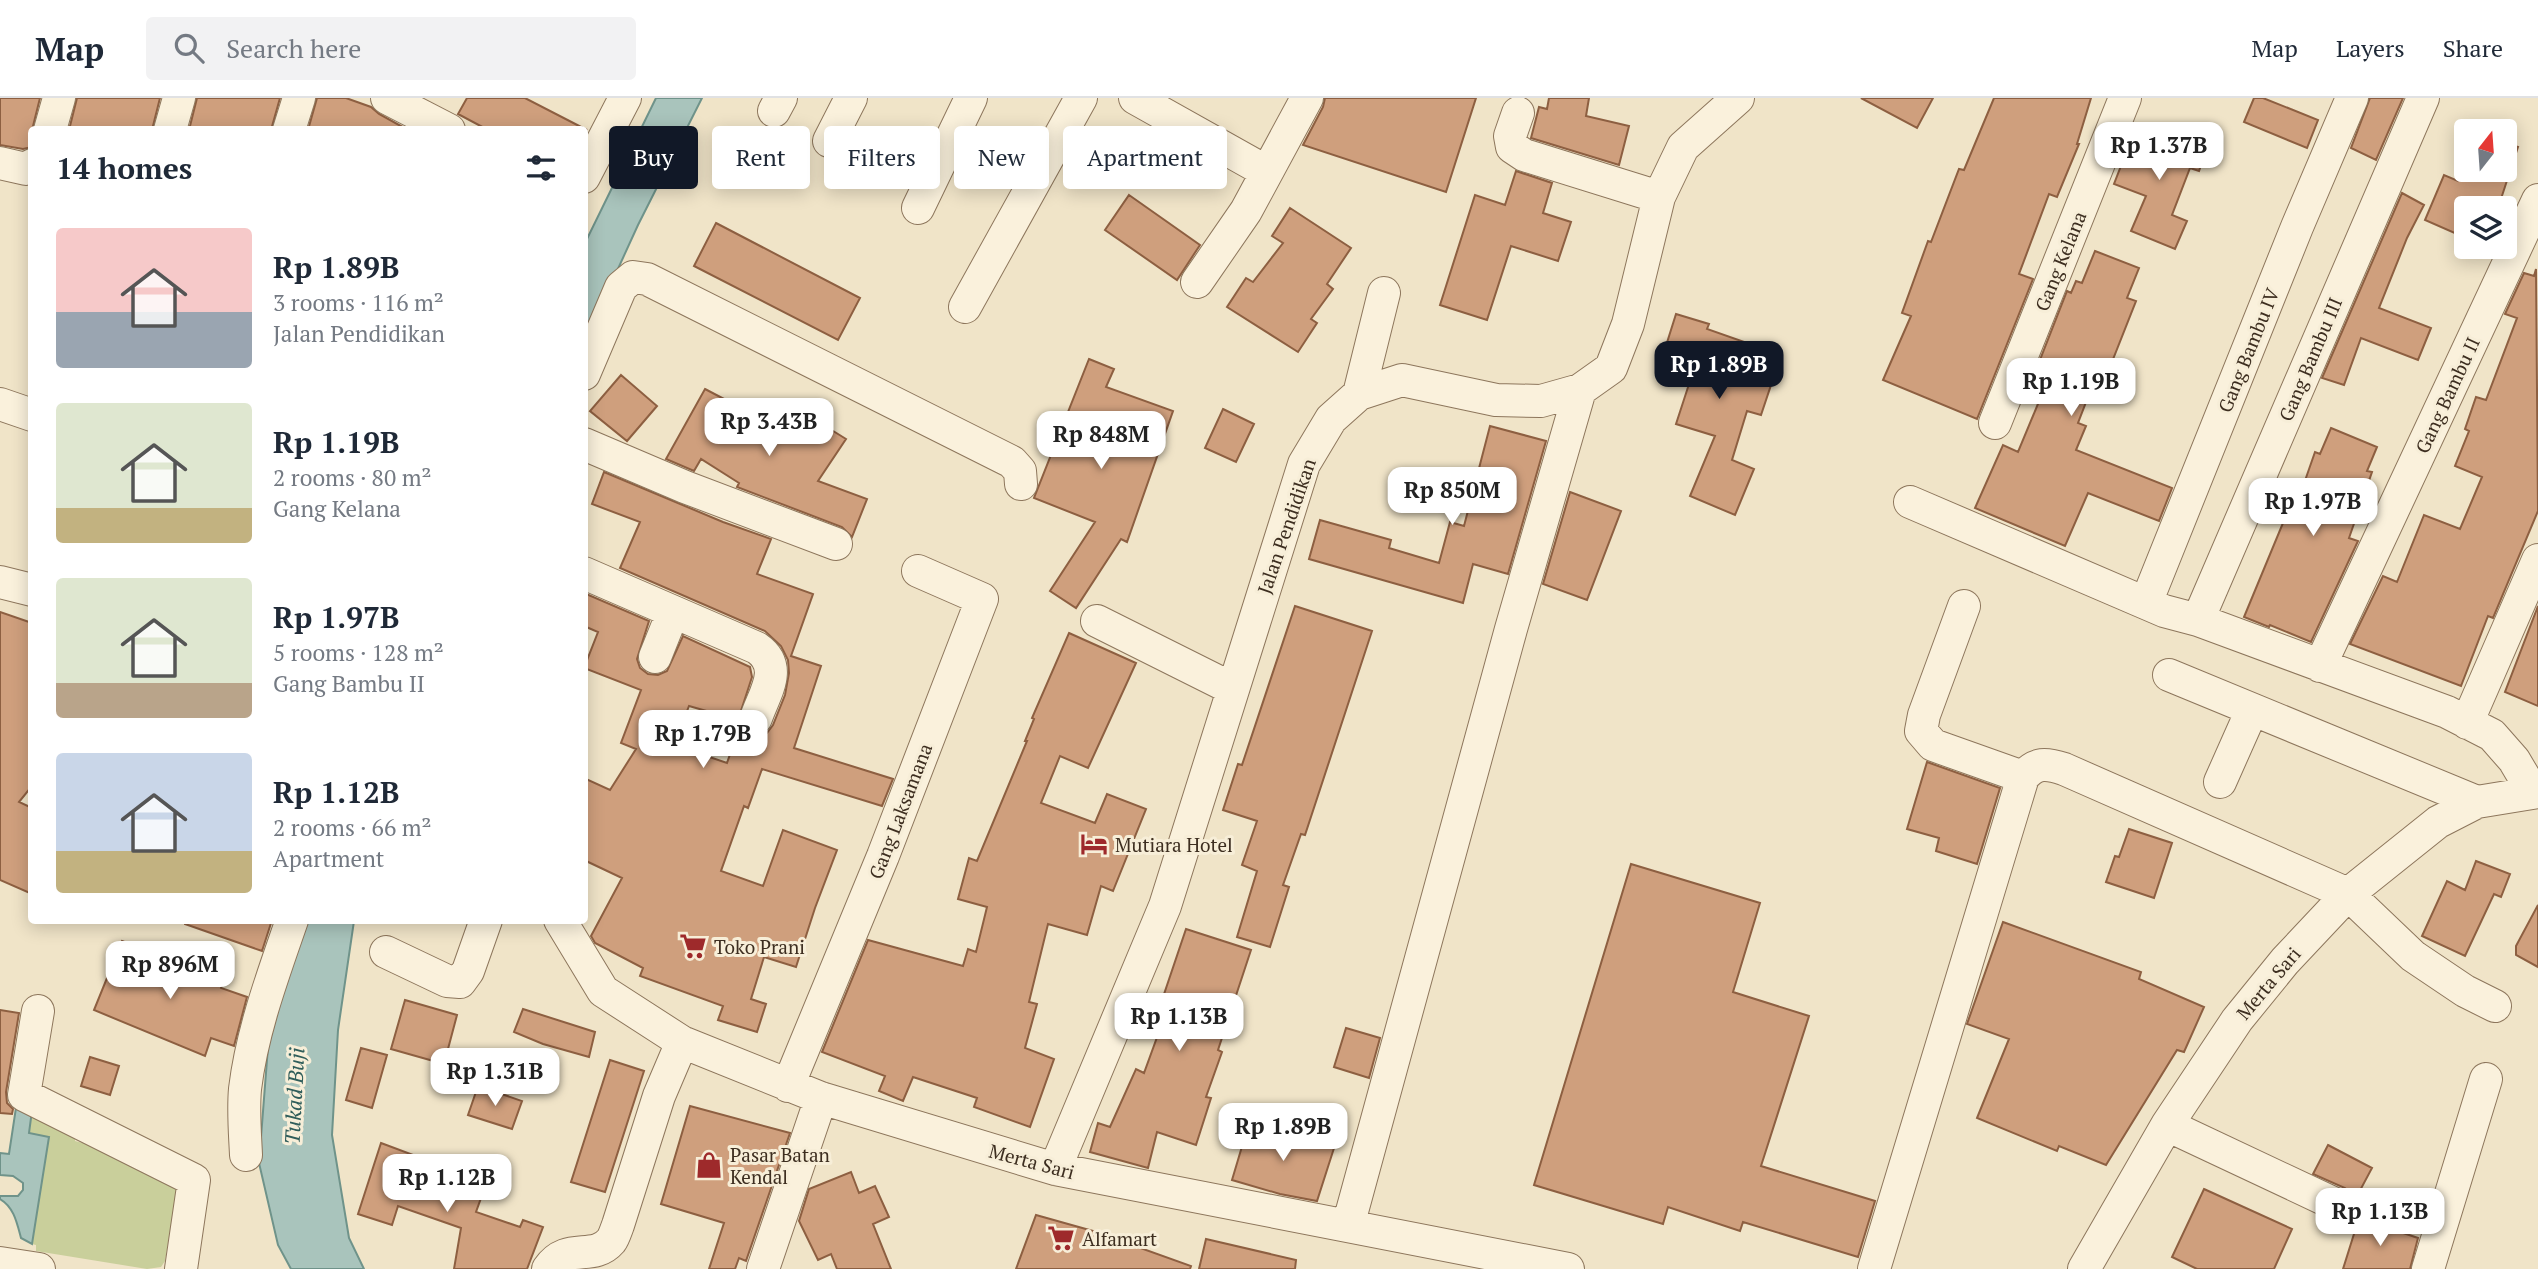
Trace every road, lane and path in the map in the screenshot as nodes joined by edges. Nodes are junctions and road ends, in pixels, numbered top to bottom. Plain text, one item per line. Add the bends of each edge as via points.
1 (59, 98) edge
2 (179, 98) edge
3 (299, 98) edge
4 (387, 98) edge
5 (625, 98) edge
6 (851, 98) edge
7 (971, 98) edge
8 (1081, 98) edge
9 (1135, 98) edge
10 (1307, 98) edge
11 (1738, 98) edge
12 (2125, 98) edge
13 (2352, 98) edge
14 (2423, 98) edge
15 (1518, 113) dead end
16 (413, 120) edge
17 (51, 126) edge
18 (171, 126) edge
19 (290, 126) edge
20 (435, 126) edge
21 (837, 126) edge
22 (0, 163) edge
23 (28, 168) edge
24 (588, 169) edge
25 (1267, 172) junction
26 (1659, 197) junction
27 (2538, 200) edge
28 (918, 208) dead end
29 (1197, 282) dead end
30 (1384, 293) dead end
31 (965, 307) dead end
32 (588, 365) edge
33 (1580, 390) junction
34 (1359, 394) junction
35 (0, 404) edge
36 (28, 414) edge
37 (1995, 423) dead end
38 (588, 446) edge
39 (1021, 484) dead end
40 (1910, 502) dead end
41 (836, 544) dead end
42 (2538, 559) edge
43 (918, 571) dead end
44 (588, 575) edge
45 (0, 582) edge
46 (28, 589) edge
47 (2146, 603) junction
48 (1964, 606) dead end
49 (673, 612) junction
50 (2198, 620) junction
51 (1097, 621) dead end
52 (654, 657) dead end
53 (2320, 666) junction
54 (2169, 675) dead end
55 (1233, 689) junction
56 (2252, 710) junction
57 (756, 718) dead end
58 (2467, 723) junction
59 (2022, 777) junction
60 (2220, 782) dead end
61 (2535, 792) edge
62 (2477, 802) junction
63 (2348, 894) junction
64 (291, 924) edge
65 (485, 924) edge
66 (562, 924) edge
67 (386, 952) dead end
68 (2495, 1006) dead end
69 (38, 1011) dead end
70 (682, 1042) junction
71 (2486, 1079) dead end
72 (788, 1086) junction
73 (821, 1098) junction
74 (2167, 1125) junction
75 (246, 1155) dead end
76 (1055, 1169) junction
77 (2337, 1205) dead end
78 (1348, 1226) junction
79 (0, 1263) edge
80 (39, 1269) edge
81 (180, 1269) edge
82 (548, 1269) edge
83 (763, 1269) edge
84 (1568, 1269) edge
85 (1874, 1269) edge
86 (2084, 1269) edge
87 (2428, 1269) edge

1 - 17 street
2 - 18 street
3 - 19 street
4 - 16 street
5 - 24 street
6 - 21 street
7 - 28 street
8 - 31 street
9 - 25 street
10 - 25 street
11 - 26 street, Jalan Pendidikan via 1683,148
12 - 37 street, Gang Kelana
13 - 47 street, Gang Bambu IV
14 - 50 street, Gang Bambu III
15 - 26 street via 1510,136 1512,146 1524,155
16 - 20 street
22 - 23 street
25 - 29 street
26 - 33 street, Jalan Pendidikan via 1628,324 1611,368
27 - 53 street, Gang Bambu II
30 - 34 street
32 - 39 street via 621,287 634,277 647,279 1012,462 1020,471
33 - 34 street, Jalan Pendidikan via 1541,401 1496,400 1402,380
33 - 78 street
34 - 55 street, Jalan Pendidikan via 1331,419 1304,464
35 - 36 street
38 - 41 street
40 - 47 street
42 - 58 street
43 - 72 street, Gang Laksamana via 982,599
44 - 49 street
45 - 46 street
47 - 50 street
48 - 59 street via 1921,731 1933,745
49 - 52 street
49 - 57 street via 769,656 773,670
50 - 53 street
51 - 55 street
53 - 58 street
54 - 56 street
55 - 76 street, Jalan Pendidikan via 1165,906
56 - 60 street
56 - 62 street
58 - 61 street via 2492,735
59 - 63 street via 2038,764 2064,769
59 - 85 street
61 - 62 street, Merta Sari
62 - 63 street, Merta Sari via 2438,822
63 - 68 street via 2413,956
63 - 74 street, Merta Sari via 2237,1020
64 - 75 street via 251,1052 244,1114
65 - 67 street via 460,982 447,981
66 - 70 street, Merta Sari via 603,991
69 - 81 street via 24,1095 194,1181
70 - 72 street, Merta Sari
70 - 82 street via 610,1242 589,1252 555,1258
71 - 87 street
72 - 73 street, Merta Sari
73 - 76 street, Merta Sari
73 - 83 street
74 - 77 street
74 - 86 street, Merta Sari
76 - 78 street, Merta Sari
78 - 84 street, Merta Sari
79 - 80 street

